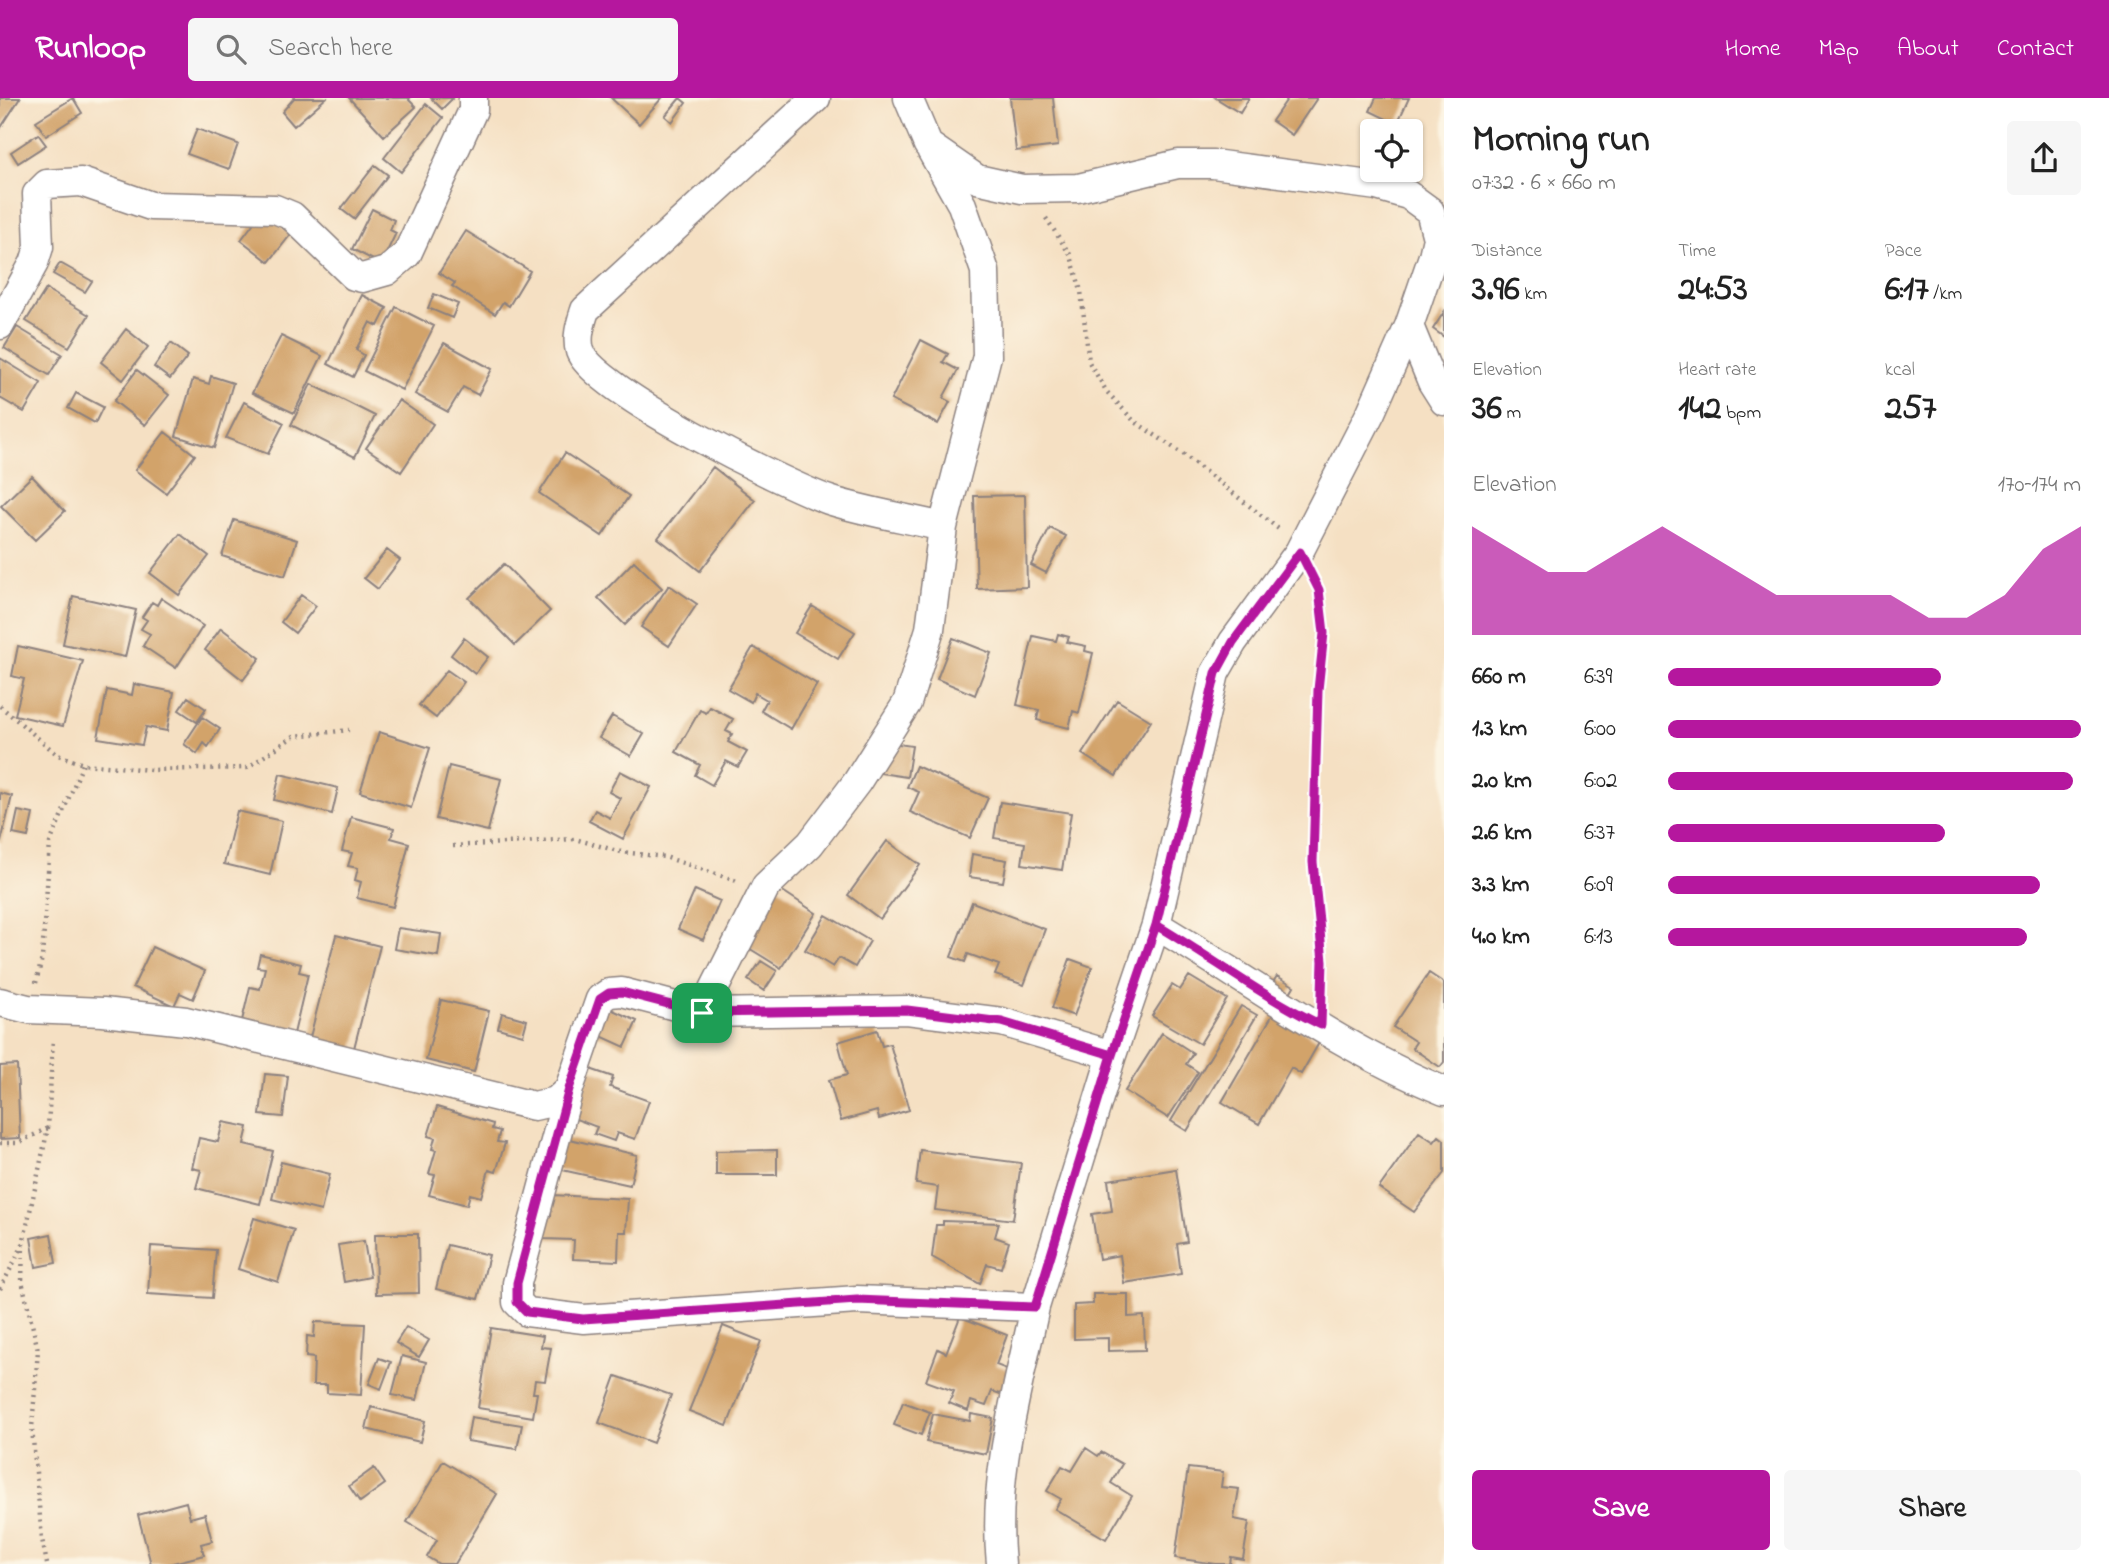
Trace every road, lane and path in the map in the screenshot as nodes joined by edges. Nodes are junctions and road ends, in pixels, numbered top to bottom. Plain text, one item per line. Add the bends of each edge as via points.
1 (473, 98) edge
2 (816, 98) edge
3 (908, 98) edge
4 (928, 145) junction
5 (1022, 189) junction
6 (1437, 214) edge
7 (0, 325) edge
8 (1409, 326) junction
9 (1444, 401) edge
10 (943, 527) junction
11 (1300, 552) junction
12 (0, 706) edge
13 (349, 730) dead end
14 (83, 764) junction
15 (453, 846) dead end
16 (766, 886) junction
17 (1156, 925) junction
18 (0, 1002) edge
19 (38, 1009) junction
20 (702, 1013) junction
21 (1321, 1025) junction
22 (1112, 1055) junction
23 (569, 1089) junction
24 (1444, 1091) edge
25 (48, 1128) junction
26 (0, 1143) edge
27 (23, 1244) junction
28 (0, 1289) edge
29 (1035, 1307) junction
30 (47, 1564) edge
31 (1001, 1564) edge

1 - 7 street via 473,110 428,212 407,254 387,271 354,276 292,216 275,209 159,207 81,182 62,181 47,184 37,194 34,264
2 - 10 street via 585,310 578,330 580,353 600,376 636,402 739,457 829,500
3 - 4 street
4 - 5 street via 977,179
4 - 10 street via 962,205 985,271 987,356
5 - 6 street via 1078,188 1178,164 1213,164 1377,186 1408,195
5 - 11 path via 1071,256 1081,291 1088,362 1107,392 1134,421 1276,525
6 - 8 street via 1437,237
8 - 9 street
8 - 11 street
10 - 16 street via 930,629 907,704 810,844
11 - 17 street via 1233,642 1216,673
11 - 21 path via 1319,590 1324,633 1313,862 1323,961
12 - 14 path via 47,748
13 - 14 path via 294,736 247,768 151,770
14 - 19 path via 50,843
15 - 16 path via 575,839 621,852 665,857
16 - 20 street
17 - 21 street via 1274,1001
17 - 22 street
18 - 19 street
19 - 23 street via 186,1021 534,1107 556,1101
19 - 25 path via 54,1035
20 - 22 street via 907,1010 1002,1022
20 - 23 street via 622,992 609,993 600,999
21 - 24 street via 1401,1073
22 - 29 street
23 - 29 street via 517,1283 517,1302 527,1312 553,1318 616,1319 857,1300
25 - 26 path via 18,1143
25 - 27 path
27 - 28 path
27 - 30 path via 22,1281 38,1350 32,1428
29 - 31 street via 1002,1460

